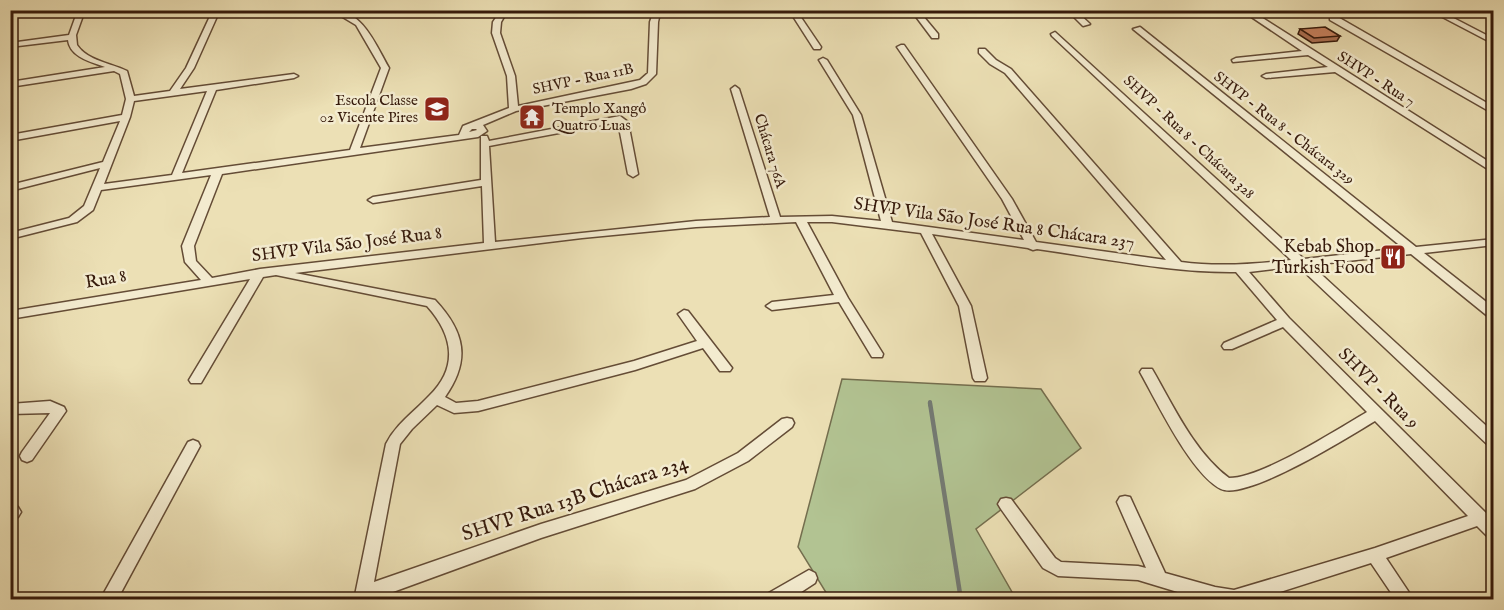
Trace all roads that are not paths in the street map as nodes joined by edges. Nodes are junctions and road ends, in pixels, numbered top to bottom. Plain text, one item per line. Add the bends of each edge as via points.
1 (82, 10) edge
2 (188, 10) edge
3 (225, 10) edge
4 (334, 10) edge
5 (506, 10) edge
6 (647, 10) edge
7 (792, 10) edge
8 (914, 10) edge
9 (1070, 10) edge
10 (1244, 10) edge
11 (1432, 10) edge
12 (216, 11) edge
13 (658, 11) edge
14 (741, 13) dead end
15 (1333, 18) dead end
16 (1086, 24) dead end
17 (1137, 29) dead end
18 (1055, 34) dead end
19 (935, 36) dead end
20 (72, 37) junction
21 (1494, 42) edge
22 (10, 45) edge
23 (817, 47) dead end
24 (901, 47) dead end
25 (982, 51) dead end
26 (1310, 52) junction
27 (823, 60) dead end
28 (1236, 60) dead end
29 (117, 68) junction
30 (1336, 69) junction
31 (1266, 75) dead end
32 (294, 76) dead end
33 (10, 85) edge
34 (212, 88) junction
35 (735, 89) dead end
36 (173, 93) junction
37 (130, 99) junction
38 (514, 109) junction
39 (1494, 111) edge
40 (126, 117) junction
41 (477, 134) junction
42 (10, 138) edge
43 (354, 152) junction
44 (106, 164) junction
45 (1494, 170) edge
46 (218, 171) junction
47 (633, 174) dead end
48 (176, 176) junction
49 (487, 182) junction
50 (10, 188) edge
51 (97, 188) junction
52 (373, 200) dead end
53 (800, 219) junction
54 (776, 221) junction
55 (887, 225) junction
56 (925, 231) junction
57 (10, 236) edge
58 (1494, 242) edge
59 (490, 246) junction
60 (1033, 247) junction
61 (1413, 251) junction
62 (1304, 262) junction
63 (1178, 266) junction
64 (1239, 268) junction
65 (266, 273) junction
66 (208, 281) junction
67 (842, 298) junction
68 (772, 306) dead end
69 (684, 314) dead end
70 (10, 315) edge
71 (1494, 315) edge
72 (1285, 321) junction
73 (704, 343) junction
74 (1228, 346) dead end
75 (878, 354) dead end
76 (725, 368) dead end
77 (1147, 372) dead end
78 (980, 378) dead end
79 (196, 380) dead end
80 (436, 398) junction
81 (10, 409) edge
82 (1377, 413) junction
83 (787, 423) dead end
84 (1494, 442) edge
85 (193, 446) dead end
86 (27, 456) dead end
87 (1125, 502) dead end
88 (1006, 504) dead end
89 (1480, 518) junction
90 (1494, 532) edge
91 (1375, 555) junction
92 (809, 578) dead end
93 (1159, 578) junction
94 (368, 595) edge
95 (108, 600) edge
96 (773, 600) edge
97 (1406, 600) edge

1 - 20 street
2 - 12 street
3 - 12 street
4 - 43 street via 359,24 385,68
5 - 38 street via 497,22 496,33 511,76
6 - 13 street
7 - 23 street
8 - 19 street
9 - 16 street
10 - 26 street, SHVP - Rua 7
11 - 21 street
12 - 36 street via 198,54
13 - 14 street
13 - 38 street, SHVP - Rua 11B via 649,79
15 - 39 street
17 - 61 street, SHVP - Rua 8 - Chácara 329
18 - 62 street, SHVP - Rua 8 - Chácara 328
20 - 22 street
20 - 29 street via 76,51
24 - 60 street via 1007,199
25 - 63 street via 1008,71
26 - 28 street
26 - 30 street, SHVP - Rua 7
27 - 55 street via 857,115
29 - 33 street
29 - 37 street via 124,73
30 - 31 street
30 - 45 street, SHVP - Rua 7
32 - 34 street
34 - 36 street
34 - 48 street
35 - 54 street, Chácara 76A
36 - 37 street
37 - 40 street
38 - 41 street, SHVP - Rua 11B via 491,119
40 - 42 street
40 - 44 street
41 - 43 street
41 - 47 street via 618,119 623,122
41 - 49 street
43 - 46 street
44 - 50 street
44 - 51 street
46 - 48 street
46 - 66 street via 188,246 191,262
48 - 51 street
49 - 52 street
49 - 59 street
51 - 57 street via 89,208 80,217
53 - 54 street, SHVP Vila São José Rua 8 Chácara 237
53 - 55 street, SHVP Vila São José Rua 8 Chácara 237
53 - 67 street
54 - 59 street, SHVP Vila São José Rua 8 Chácara 237 via 696,224
55 - 56 street, SHVP Vila São José Rua 8 Chácara 237
56 - 60 street, SHVP Vila São José Rua 8 Chácara 237
56 - 78 street via 965,306
58 - 61 street, SHVP Vila São José Rua 8 Chácara 237
59 - 65 street, SHVP Vila São José Rua 8
60 - 63 street, SHVP Vila São José Rua 8 Chácara 237
61 - 62 street, SHVP Vila São José Rua 8 Chácara 237
61 - 71 street, SHVP - Rua 8 - Chácara 329
62 - 64 street, SHVP Vila São José Rua 8 Chácara 237
62 - 84 street, SHVP - Rua 8 - Chácara 328
63 - 64 street, SHVP Vila São José Rua 8 Chácara 237
64 - 72 street, SHVP - Rua 9
65 - 66 street, SHVP Vila São José Rua 8
65 - 79 street
65 - 80 street via 431,303 452,331 457,350 452,376
66 - 70 street, Rua 8
67 - 68 street
67 - 75 street
69 - 73 street
72 - 74 street
72 - 82 street, SHVP - Rua 9
73 - 76 street
73 - 80 street via 478,406 454,408
77 - 82 street via 1198,455 1220,480 1232,485 1279,467
80 - 94 street via 401,429 393,444
81 - 86 street via 50,406 59,411
82 - 89 street, SHVP - Rua 9
83 - 94 street, SHVP Rua 13B Chácara 234 via 743,457 690,485 606,510
85 - 95 street
87 - 93 street
88 - 93 street via 1049,563 1058,569 1138,573
89 - 90 street, SHVP - Rua 9
89 - 91 street
91 - 93 street via 1234,598
91 - 97 street
92 - 96 street

